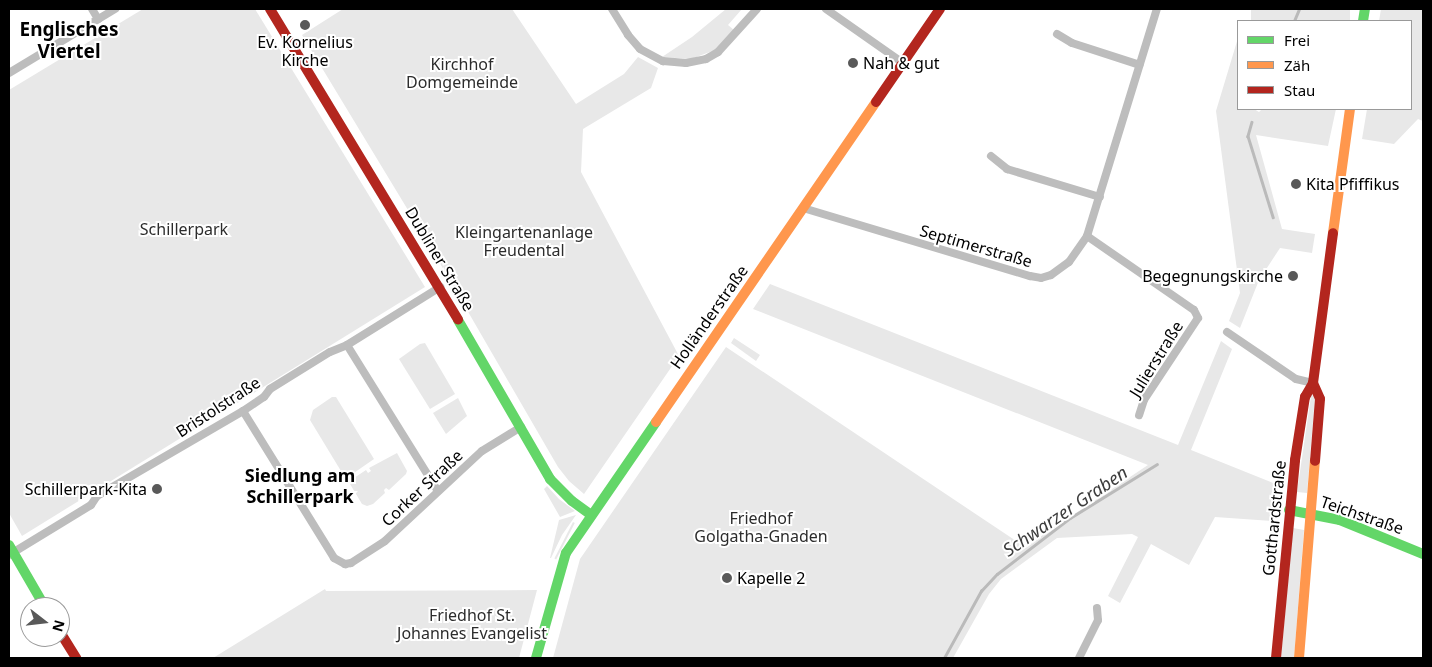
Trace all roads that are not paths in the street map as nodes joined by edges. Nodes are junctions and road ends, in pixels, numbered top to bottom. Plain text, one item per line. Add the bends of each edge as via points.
1 (92, 9) edge
2 (115, 9) edge
3 (270, 9) edge
4 (612, 9) edge
5 (757, 9) edge
6 (826, 9) edge
7 (940, 9) edge
8 (1157, 9) edge
9 (98, 19) junction
10 (1057, 34) dead end
11 (903, 63) junction
12 (1140, 65) junction
13 (9, 73) edge
14 (1350, 110) edge
15 (991, 156) dead end
16 (1100, 197) junction
17 (803, 208) junction
18 (1087, 236) junction
19 (440, 288) junction
20 (1227, 332) dead end
21 (347, 345) junction
22 (1313, 383) junction
23 (242, 411) junction
24 (1139, 415) dead end
25 (521, 427) junction
26 (438, 492) junction
27 (1289, 510) junction
28 (1311, 513) junction
29 (592, 515) junction
30 (10, 551) edge
31 (1423, 554) edge
32 (39, 597) edge
33 (1097, 608) dead end
34 (69, 647) edge
35 (76, 658) edge
36 (536, 658) edge
37 (1079, 658) edge
38 (1276, 658) edge
39 (1299, 658) edge

1 - 9 street
2 - 9 street
3 - 19 street, Dubliner Straße
4 - 5 street via 640,49 663,61 686,63 706,59 718,52
6 - 11 street
7 - 11 street, Holländerstraße
8 - 12 street, Septimerstraße
9 - 13 street
10 - 12 street via 1072,43
11 - 17 street, Holländerstraße
12 - 16 street, Septimerstraße
14 - 22 street, Gotthardstraße
15 - 16 street via 1007,169
16 - 18 street, Septimerstraße
17 - 18 street, Septimerstraße via 1035,277 1051,276 1061,269
17 - 29 street, Holländerstraße
18 - 24 street, Julierstraße via 1194,310 1198,318 1144,400
19 - 21 street, Bristolstraße
19 - 25 street, Dubliner Straße
20 - 22 street via 1296,379
21 - 23 street, Bristolstraße via 330,352
21 - 26 street
22 - 27 street, Gotthardstraße via 1305,397
22 - 28 street, Gotthardstraße via 1320,399
23 - 26 street, Corker Straße via 340,563 351,563 380,544
23 - 30 street, Bristolstraße via 97,496 91,506
25 - 26 street, Corker Straße via 482,451
25 - 29 street, Dubliner Straße via 550,479
27 - 28 street, Teichstraße
27 - 38 street, Gotthardstraße
28 - 31 street, Teichstraße via 1340,520
28 - 39 street, Gotthardstraße
29 - 36 street, Holländerstraße via 566,553 560,568
30 - 32 street
33 - 37 street via 1098,620
34 - 35 street

